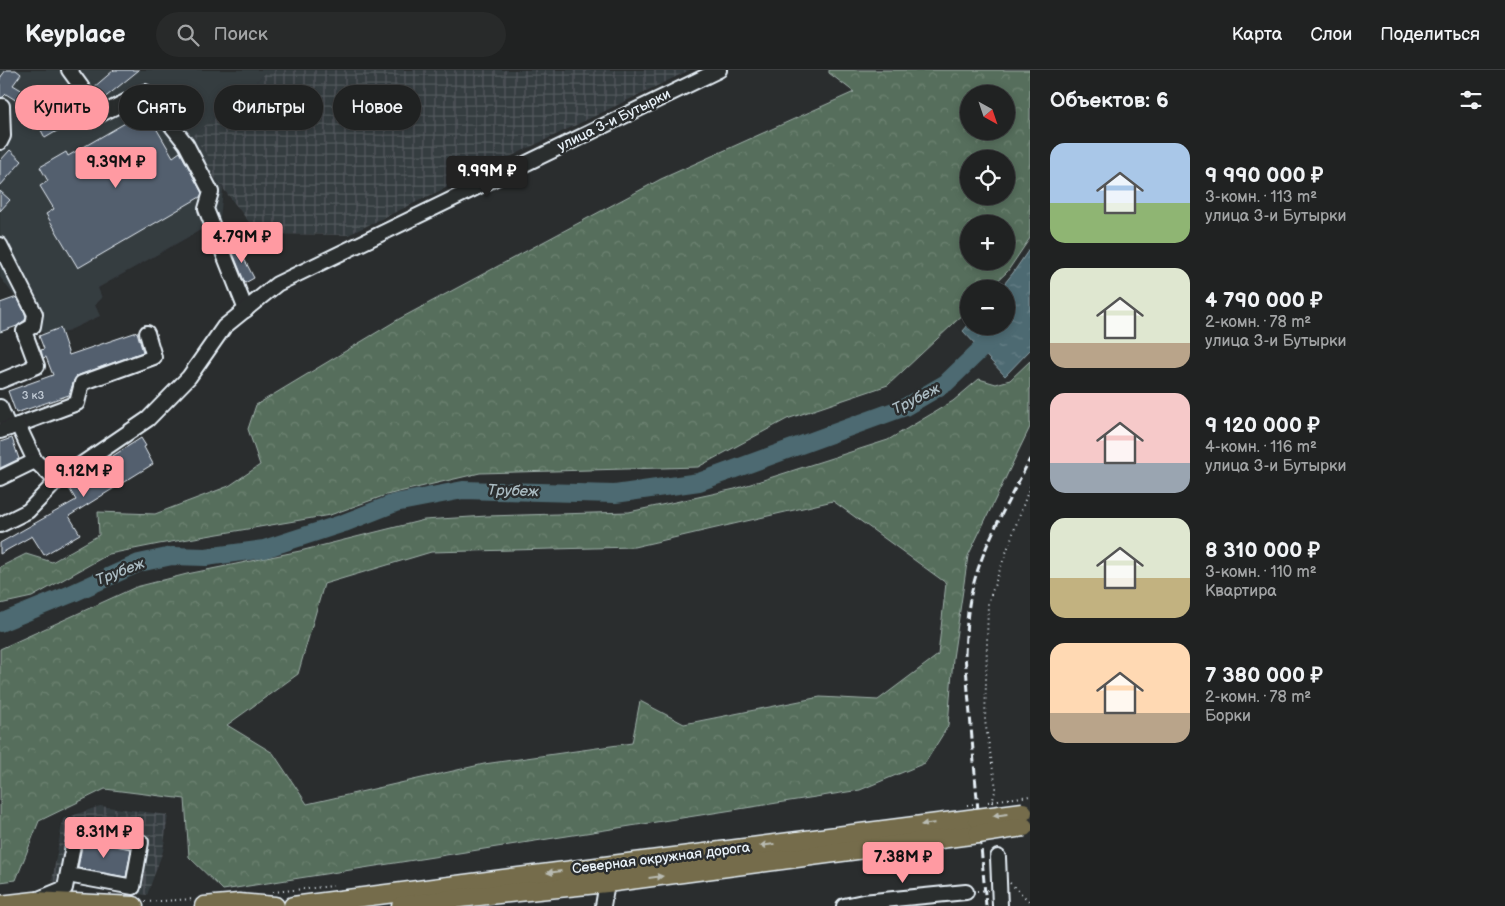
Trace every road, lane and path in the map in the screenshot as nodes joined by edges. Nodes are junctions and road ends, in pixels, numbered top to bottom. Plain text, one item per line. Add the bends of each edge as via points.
1 (69, 70) edge
2 (719, 70) edge
3 (0, 106) edge
4 (0, 142) edge
5 (0, 245) edge
6 (246, 310) junction
7 (147, 332) dead end
8 (0, 381) edge
9 (0, 407) edge
10 (9, 428) edge
11 (35, 461) junction
12 (0, 478) edge
13 (58, 481) junction
14 (1030, 486) edge
15 (0, 525) edge
16 (998, 800) dead end
17 (992, 805) dead end
18 (1027, 815) edge
19 (978, 826) junction
20 (998, 857) dead end
21 (68, 875) junction
22 (607, 883) junction
23 (1003, 883) junction
24 (342, 886) dead end
25 (966, 892) joint
26 (460, 898) junction
27 (274, 899) edge
28 (35, 901) junction
29 (199, 902) edge
30 (1030, 902) edge
31 (135, 904) edge
32 (0, 906) edge
33 (293, 906) edge
34 (402, 906) edge
35 (439, 906) edge
36 (603, 906) edge
37 (847, 906) edge
38 (1000, 906) edge

1 - 6 street via 101,114 145,92 186,144 211,192 206,209
2 - 6 street, улица 3-и Бутырки via 277,284
3 - 4 street via 3,136
5 - 8 street via 35,314 33,326 24,331 37,366
6 - 13 street, улица 3-и Бутырки via 224,327 189,377 148,419
7 - 10 street via 154,358 82,383 77,403
9 - 10 street
10 - 11 street
11 - 12 street
11 - 13 street
13 - 15 street, улица 3-и Бутырки via 28,511
14 - 17 path via 988,602 985,721 996,788
16 - 18 path
18 - 19 main road, Северная окружная дорога, bridge
22 -> 19 main road, Северная окружная дорога
19 -> 33 main road, Северная окружная дорога
20 - 23 street
21 - 21 street via 76,830 142,842 134,887
21 - 28 street via 65,888
22 - 26 main road, Северная окружная дорога
22 - 36 street
23 - 25 path
23 - 30 path via 1012,885
23 - 38 street
24 - 27 path
25 - 37 street
26 - 34 main road, Северная окружная дорога
26 - 35 street
27 - 29 main road via 239,903
28 - 31 main road
28 - 32 main road
29 - 31 path

